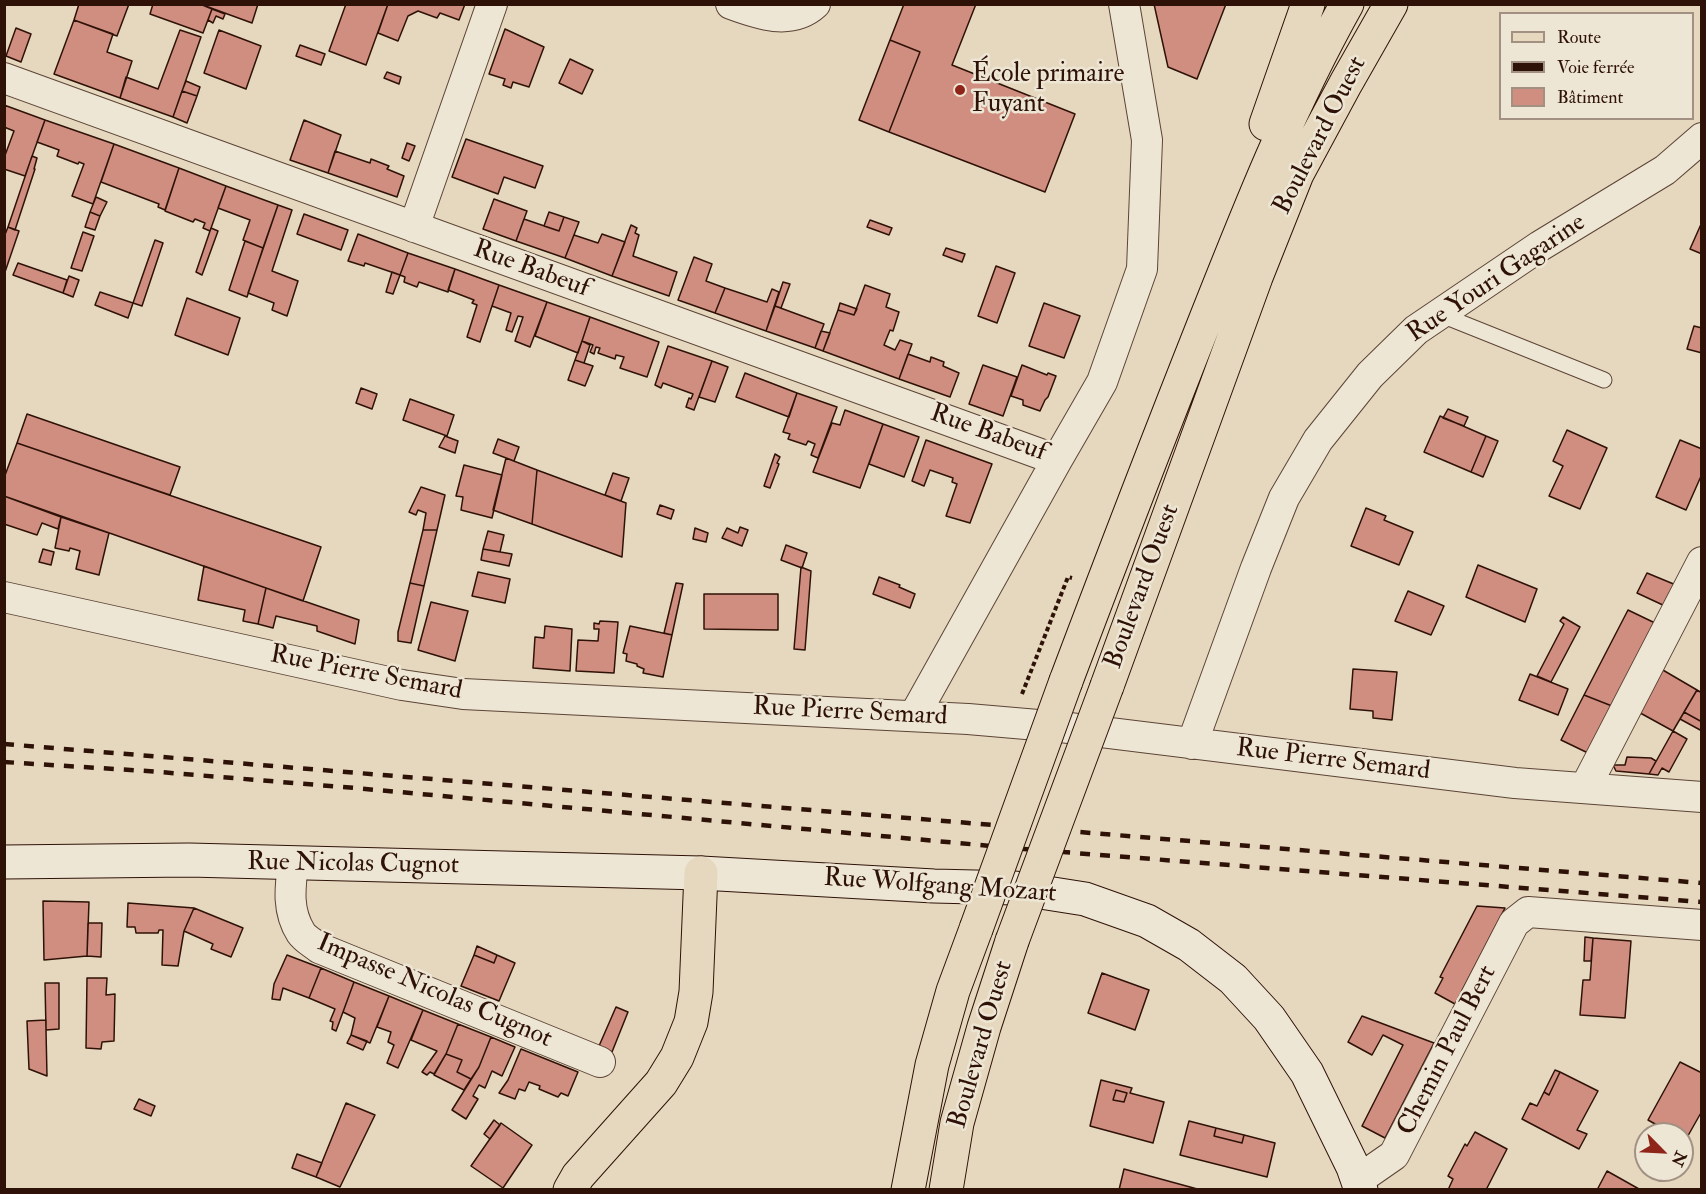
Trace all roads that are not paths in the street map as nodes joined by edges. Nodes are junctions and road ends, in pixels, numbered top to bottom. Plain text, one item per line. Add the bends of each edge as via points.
1 (492, 4) edge
2 (815, 4) edge
3 (1124, 4) edge
4 (1308, 4) edge
5 (1347, 4) edge
6 (1391, 4) edge
7 (732, 5) edge
8 (4, 78) edge
9 (1701, 138) edge
10 (414, 227) junction
11 (1439, 314) junction
12 (1604, 380) dead end
13 (1057, 459) junction
14 (1135, 496) junction
15 (1701, 562) edge
16 (4, 597) edge
17 (914, 716) junction
18 (1192, 744) junction
19 (1585, 788) junction
20 (1701, 797) edge
21 (4, 862) edge
22 (293, 864) junction
23 (700, 873) junction
24 (1701, 925) edge
25 (600, 1062) dead end
26 (932, 1065) junction
27 (1359, 1185) edge
28 (570, 1190) edge
29 (891, 1190) edge
30 (908, 1190) edge
31 (946, 1190) edge

1 - 10 street
2 - 7 street via 807,11 776,17
3 - 13 street via 1147,140 1142,269 1102,382
4 - 14 main road
5 - 14 main road, Boulevard Ouest via 1278,140
6 - 31 main road, Boulevard Ouest, bridge via 1297,174 1256,277 1012,941 957,1123
8 - 10 street, Rue Babeuf
9 - 11 street, Rue Youri Gagarine via 1665,170 1540,246
10 - 13 street, Rue Babeuf
11 - 12 lane
11 - 18 street, Rue Youri Gagarine via 1416,330 1356,391 1318,440 1284,498
13 - 17 street
14 - 26 main road, Boulevard Ouest, bridge via 952,991
15 - 19 street
16 - 17 street, Rue Pierre Semard via 402,685 463,694
17 - 18 street, Rue Pierre Semard via 1061,727
18 - 19 street, Rue Pierre Semard
19 - 20 street, Rue Pierre Semard
21 - 22 street, Rue Nicolas Cugnot via 189,860
22 - 23 street, Rue Nicolas Cugnot
22 - 25 street, Impasse Nicolas Cugnot via 290,909 301,934 319,948
23 - 27 street, Rue Wolfgang Mozart via 1015,888 1085,899 1147,921 1189,945 1233,979 1269,1018 1307,1073
23 - 28 main road via 696,992 691,1022 677,1057 662,1083 578,1176
24 - 27 street, Chemin Paul Bert via 1528,912 1514,924 1394,1155
26 - 29 main road
26 - 30 main road, Boulevard Ouest

